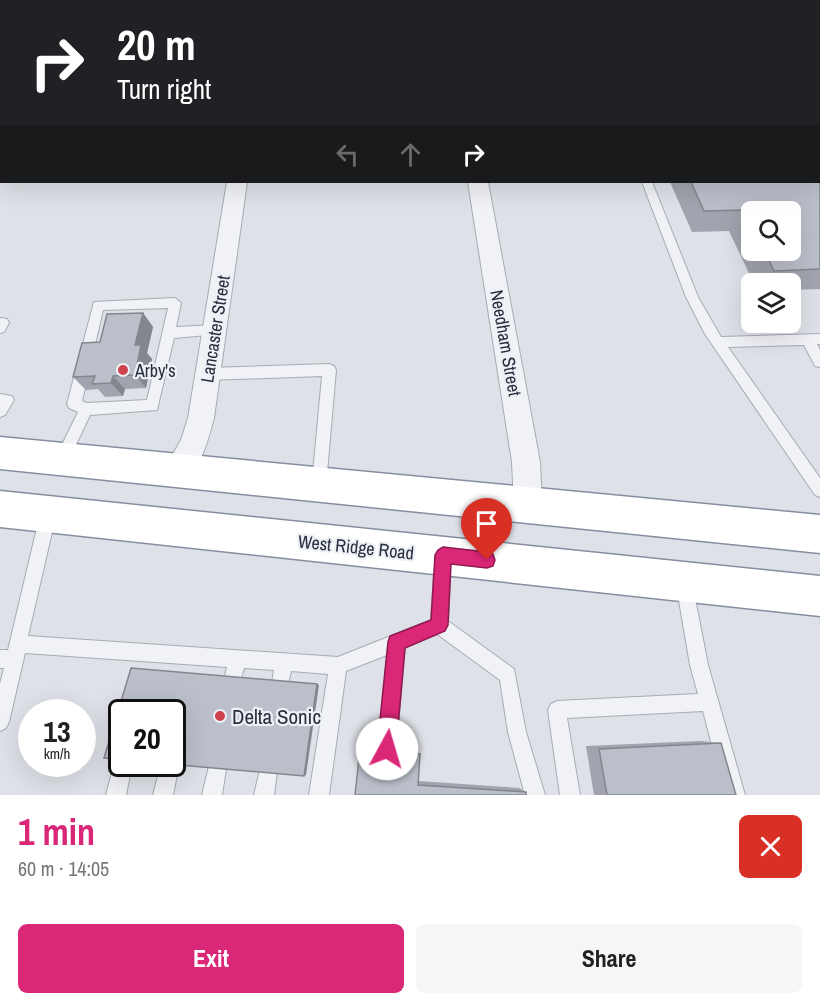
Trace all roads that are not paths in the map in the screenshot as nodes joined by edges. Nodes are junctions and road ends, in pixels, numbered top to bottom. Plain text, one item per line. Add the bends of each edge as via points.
1 (237, 183) edge
2 (478, 183) edge
3 (646, 183) edge
4 (0, 323) edge
5 (0, 328) edge
6 (215, 330) junction
7 (168, 333) junction
8 (814, 339) edge
9 (716, 342) junction
10 (820, 362) edge
11 (208, 374) junction
12 (0, 400) edge
13 (86, 409) junction
14 (0, 411) edge
15 (0, 453) edge
16 (62, 459) junction
17 (177, 471) junction
18 (319, 485) junction
19 (820, 490) edge
20 (528, 505) junction
21 (0, 509) edge
22 (48, 515) junction
23 (820, 534) edge
24 (443, 555) junction
25 (683, 581) junction
26 (820, 596) edge
27 (439, 625) junction
28 (396, 642) junction
29 (151, 653) junction
30 (11, 654) edge
31 (192, 656) junction
32 (237, 659) junction
33 (284, 662) junction
34 (338, 666) junction
35 (145, 674) edge
36 (189, 674) edge
37 (233, 679) edge
38 (281, 683) edge
39 (709, 702) junction
40 (0, 722) edge
41 (387, 749) edge
42 (217, 769) edge
43 (268, 772) edge
44 (120, 777) edge
45 (167, 777) edge
46 (116, 795) edge
47 (164, 795) edge
48 (212, 795) edge
49 (264, 795) edge
50 (319, 795) edge
51 (535, 795) edge
52 (570, 795) edge
53 (735, 795) edge

1 - 6 street, Lancaster Street
2 - 20 street, Needham Street via 526,462
3 - 9 lane via 692,297
4 - 5 lane
6 - 7 lane
6 - 11 street, Lancaster Street
7 - 13 lane via 152,406
7 - 13 lane via 175,303 98,305 74,404
8 - 9 lane
8 - 10 lane
9 - 19 lane
11 - 17 street, Lancaster Street via 198,430
11 - 18 lane via 329,370
12 - 14 lane via 6,400
13 - 16 lane
15 - 16 highway
16 - 17 highway
17 - 18 highway
18 - 20 highway
20 - 23 highway
21 - 22 highway, West Ridge Road
22 - 24 highway, West Ridge Road
22 - 30 lane
24 - 25 highway, West Ridge Road
24 - 27 lane
25 - 26 highway, West Ridge Road
25 - 39 lane
27 - 28 lane
27 - 51 lane via 508,675 517,732
28 - 34 lane
28 - 41 lane
29 - 30 lane
29 - 31 lane
29 - 35 lane
30 - 40 lane
31 - 32 lane
31 - 36 lane
32 - 33 lane
32 - 37 lane
33 - 34 lane
33 - 38 lane
34 - 50 lane
39 - 52 lane via 557,710
39 - 53 lane
42 - 48 lane
43 - 49 lane
44 - 46 lane
45 - 47 lane

